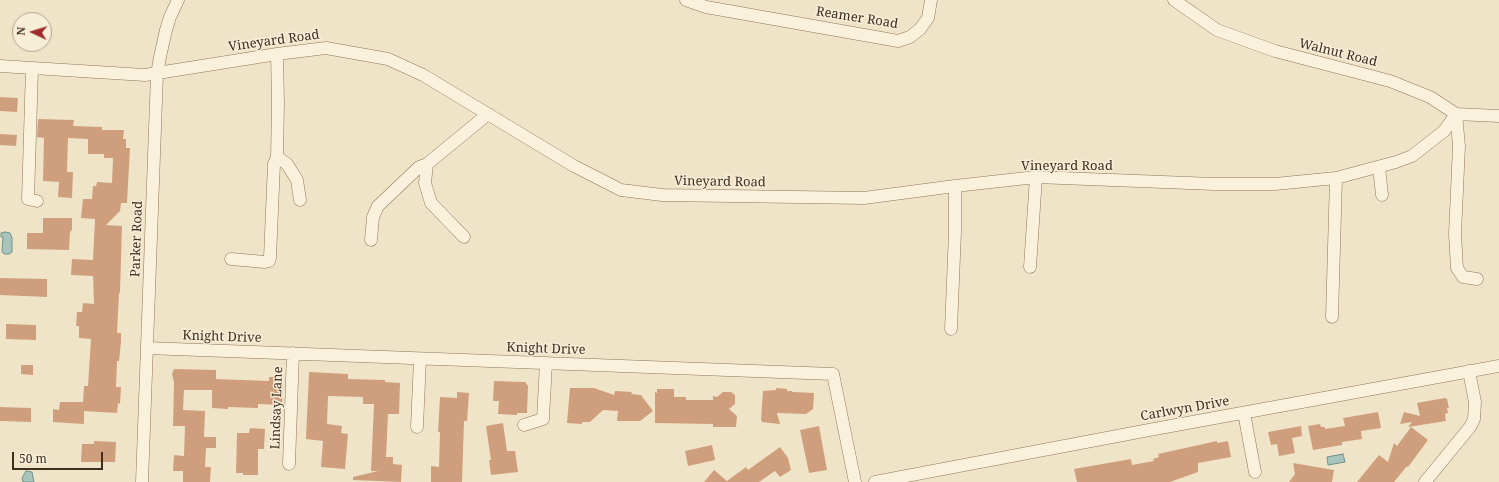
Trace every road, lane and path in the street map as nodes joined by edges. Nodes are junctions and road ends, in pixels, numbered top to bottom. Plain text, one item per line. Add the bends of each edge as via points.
1 (178, 0) edge
2 (686, 0) edge
3 (931, 0) edge
4 (1174, 0) edge
5 (277, 54) junction
6 (0, 66) edge
7 (32, 68) junction
8 (157, 74) junction
9 (488, 114) junction
10 (1456, 114) junction
11 (1499, 116) edge
12 (277, 157) junction
13 (427, 164) junction
14 (1378, 167) junction
15 (1036, 178) junction
16 (1336, 178) junction
17 (955, 186) junction
18 (1382, 195) dead end
19 (300, 200) dead end
20 (37, 201) dead end
21 (464, 237) dead end
22 (371, 240) dead end
23 (231, 259) dead end
24 (1030, 267) dead end
25 (1477, 278) dead end
26 (1332, 317) dead end
27 (952, 329) dead end
28 (147, 348) junction
29 (293, 353) junction
30 (420, 359) junction
31 (546, 362) junction
32 (1499, 366) edge
33 (1469, 371) junction
34 (1244, 413) junction
35 (524, 425) dead end
36 (417, 427) dead end
37 (289, 464) dead end
38 (1255, 472) dead end
39 (142, 482) edge
40 (855, 482) edge
41 (875, 482) edge
42 (1425, 482) edge

1 - 8 street, Parker Road via 168,24
2 - 3 street, Reamer Road via 706,7 898,41 910,37 920,29 928,18
4 - 10 street, Walnut Road via 1217,30 1275,51 1390,81 1430,96
5 - 8 street, Vineyard Road
5 - 9 street, Vineyard Road via 326,48 388,59 423,75
5 - 12 street
6 - 7 street, Vineyard Road
7 - 8 street, Vineyard Road via 134,75
7 - 20 street via 28,199
8 - 28 street, Parker Road
9 - 13 street
9 - 17 street, Vineyard Road via 574,166 621,190 662,195 864,198
10 - 11 street
10 - 14 street, Vineyard Road via 1444,131 1412,156
10 - 25 street via 1459,146 1455,234 1457,268 1464,277
12 - 19 street via 287,164 297,180
12 - 23 street via 274,164 269,261
13 - 21 street via 425,183 431,203
13 - 22 street via 420,166 378,206 373,217
14 - 16 street, Vineyard Road
14 - 18 street
15 - 16 street, Vineyard Road via 1214,184 1275,184
15 - 17 street, Vineyard Road
15 - 24 street
16 - 26 street
17 - 27 street
28 - 29 street, Knight Drive
28 - 39 street, Parker Road
29 - 30 street, Knight Drive
29 - 37 street, Lindsay Lane
30 - 31 street, Knight Drive
30 - 36 street
31 - 35 street via 543,420
31 - 40 street, Knight Drive via 833,374
32 - 33 street, Carlwyn Drive
33 - 34 street, Carlwyn Drive
33 - 42 street via 1475,402 1474,419
34 - 38 street
34 - 41 street, Carlwyn Drive

